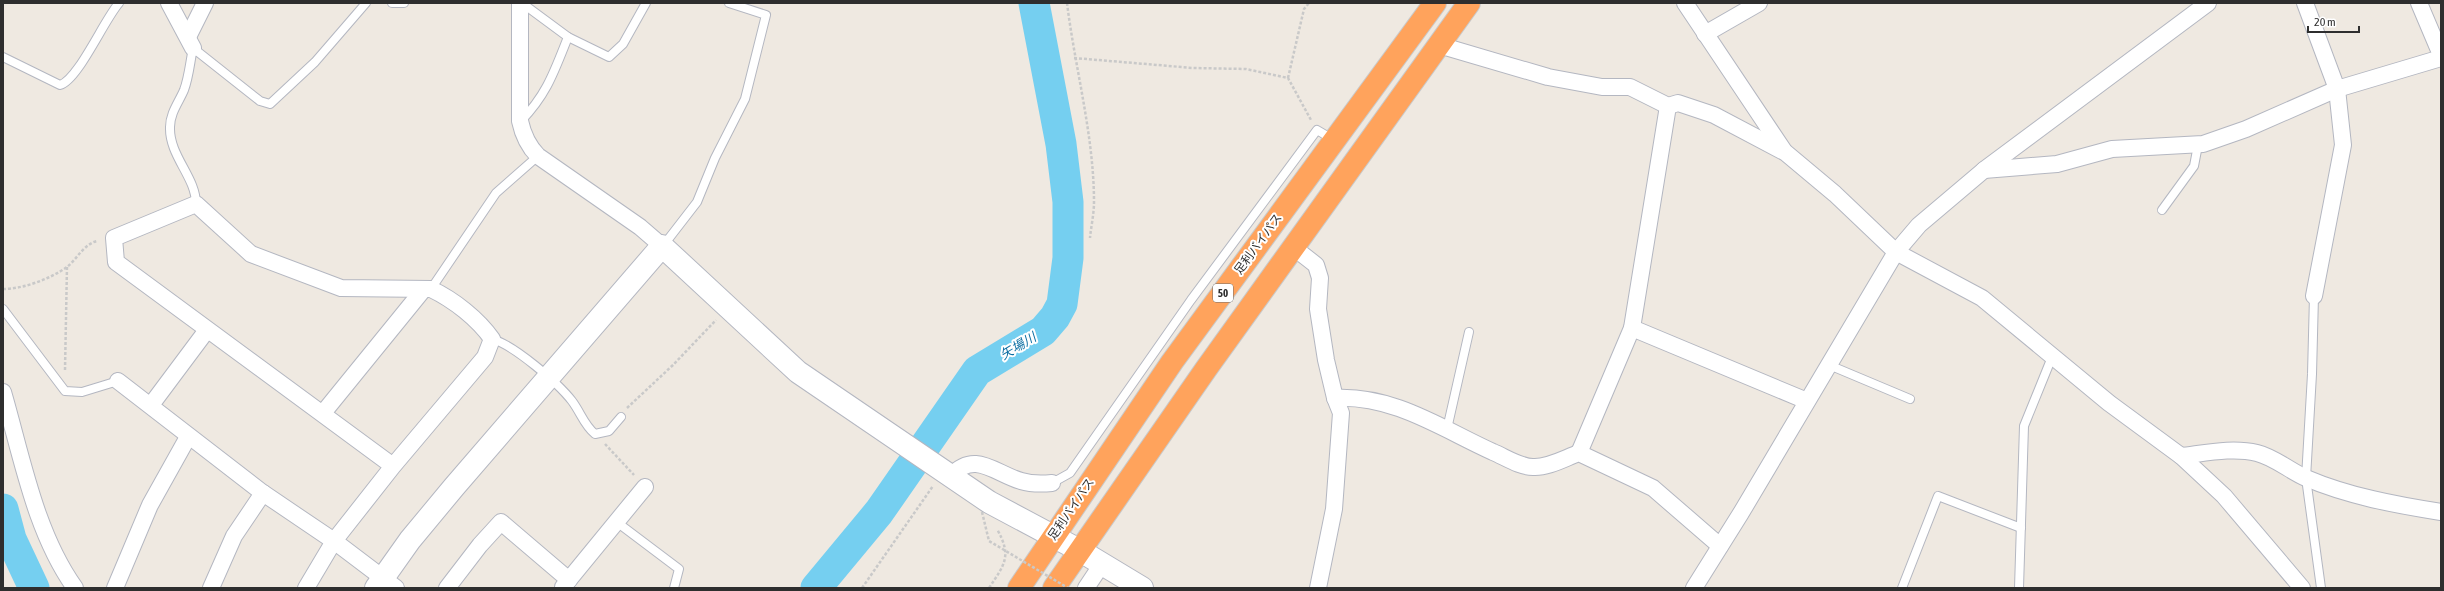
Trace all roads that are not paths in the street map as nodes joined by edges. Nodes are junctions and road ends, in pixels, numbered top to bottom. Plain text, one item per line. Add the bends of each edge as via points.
1 (120, 3) edge
2 (168, 3) edge
3 (205, 3) edge
4 (366, 3) edge
5 (392, 3) edge
6 (404, 3) edge
7 (521, 3) edge
8 (646, 3) edge
9 (729, 3) edge
10 (1435, 3) edge
11 (1469, 3) edge
12 (1685, 3) edge
13 (1759, 3) edge
14 (2208, 3) edge
15 (2305, 3) edge
16 (2419, 3) edge
17 (1705, 34) junction
18 (568, 37) junction
19 (191, 43) junction
20 (1438, 45) junction
21 (2441, 56) edge
22 (3, 57) edge
23 (2337, 88) junction
24 (1668, 106) junction
25 (520, 121) junction
26 (1326, 135) junction
27 (2198, 145) junction
28 (1786, 153) junction
29 (538, 156) junction
30 (1984, 170) junction
31 (196, 204) junction
32 (2162, 210) dead end
33 (662, 246) junction
34 (1293, 247) junction
35 (1896, 252) junction
36 (427, 290) junction
37 (2314, 296) joint
38 (3, 309) edge
39 (1632, 328) junction
40 (207, 330) junction
41 (1469, 332) dead end
42 (492, 339) junction
43 (2052, 357) junction
44 (1829, 365) junction
45 (548, 378) junction
46 (118, 381) joint
47 (3, 392) edge
48 (1335, 398) junction
49 (1910, 399) dead end
50 (1807, 401) junction
51 (151, 405) junction
52 (323, 413) junction
53 (621, 417) road end
54 (1447, 428) junction
55 (188, 437) junction
56 (1579, 453) junction
57 (2182, 456) junction
58 (393, 466) junction
59 (943, 471) junction
60 (2306, 478) junction
61 (1052, 483) joint
62 (645, 487) road end
63 (263, 493) junction
64 (2441, 512) edge
65 (618, 523) junction
66 (2021, 528) junction
67 (1053, 536) junction
68 (334, 541) junction
69 (1720, 546) junction
70 (1079, 550) junction
71 (1102, 564) junction
72 (385, 584) edge
73 (566, 584) edge
74 (75, 588) edge
75 (115, 588) edge
76 (211, 588) edge
77 (306, 588) edge
78 (447, 588) edge
79 (674, 588) edge
80 (1019, 588) edge
81 (1054, 588) edge
82 (1086, 588) edge
83 (1142, 588) edge
84 (1318, 588) edge
85 (1694, 588) edge
86 (1902, 588) edge
87 (2019, 588) edge
88 (2302, 588) edge
89 (2321, 588) edge

1 - 22 lane via 109,15 67,83 60,85
2 - 19 street
3 - 19 street
4 - 19 lane via 315,62 270,104 260,101
5 - 6 lane
7 - 18 lane
7 - 25 street
8 - 18 lane via 623,44 609,57
9 - 33 lane via 766,14 745,99 715,158 697,202
10 - 26 highway, 足利バイパス / 50
11 - 20 highway, 50
12 - 17 street
13 - 17 street
14 - 30 street
15 - 23 street
16 - 21 street
17 - 28 street
18 - 25 lane via 548,87 536,106
19 - 31 lane via 184,89 172,114 170,127 176,153 196,193
20 - 24 street via 1548,77 1602,87 1630,87
20 - 34 highway, 50
21 - 23 street
23 - 27 street via 2246,129
23 - 37 street via 2343,145
24 - 28 street via 1678,102 1714,115
24 - 39 street
25 - 29 street via 530,148
26 - 61 lane via 1191,300 1070,473
26 - 67 highway, 足利バイパス / 50
27 - 30 street via 2112,149 2058,164
27 - 32 lane via 2194,166
28 - 35 street
29 - 33 street via 640,227
29 - 36 lane via 496,193
30 - 35 street via 1919,225
31 - 36 street via 251,254 341,288
31 - 40 street via 114,238 116,262
33 - 45 street
33 - 59 street via 798,372
34 - 48 street via 1316,265 1320,278 1318,309
34 - 70 highway, 50
35 - 43 street via 1982,298
35 - 44 street
36 - 42 street via 443,294 483,326
36 - 52 street
37 - 60 lane
38 - 46 lane via 65,391 82,392
39 - 50 street
39 - 56 street
40 - 51 street
40 - 52 street
41 - 54 lane
42 - 45 lane via 508,346
42 - 58 street via 485,357
43 - 57 street via 2109,403
43 - 66 lane via 2024,426
44 - 49 lane
44 - 50 street
45 - 53 lane via 572,401 584,423 595,434 609,431
45 - 72 street via 410,540
46 - 51 street
47 - 74 street via 39,516
48 - 54 street via 1382,402 1425,417
48 - 84 street via 1341,413 1334,509
50 - 69 street
51 - 55 street
52 - 58 street
54 - 56 street via 1455,434 1532,468
55 - 63 street
55 - 75 street via 147,512
56 - 69 street via 1653,488
57 - 60 street via 2226,451 2258,453
57 - 88 street via 2224,496
58 - 68 street
59 - 61 street via 976,464 1021,481
59 - 67 street via 1004,510
60 - 64 street via 2356,494
60 - 89 lane
62 - 65 street
63 - 68 street
63 - 76 street via 234,536
65 - 73 street
65 - 79 lane via 679,569
66 - 86 lane via 1938,496
66 - 87 lane
67 - 70 street
67 - 80 highway, 足利バイパス / 50
68 - 72 street
68 - 77 street
69 - 85 street
70 - 71 street
70 - 81 highway, 50
71 - 82 street
71 - 83 street
73 - 78 street via 501,522

